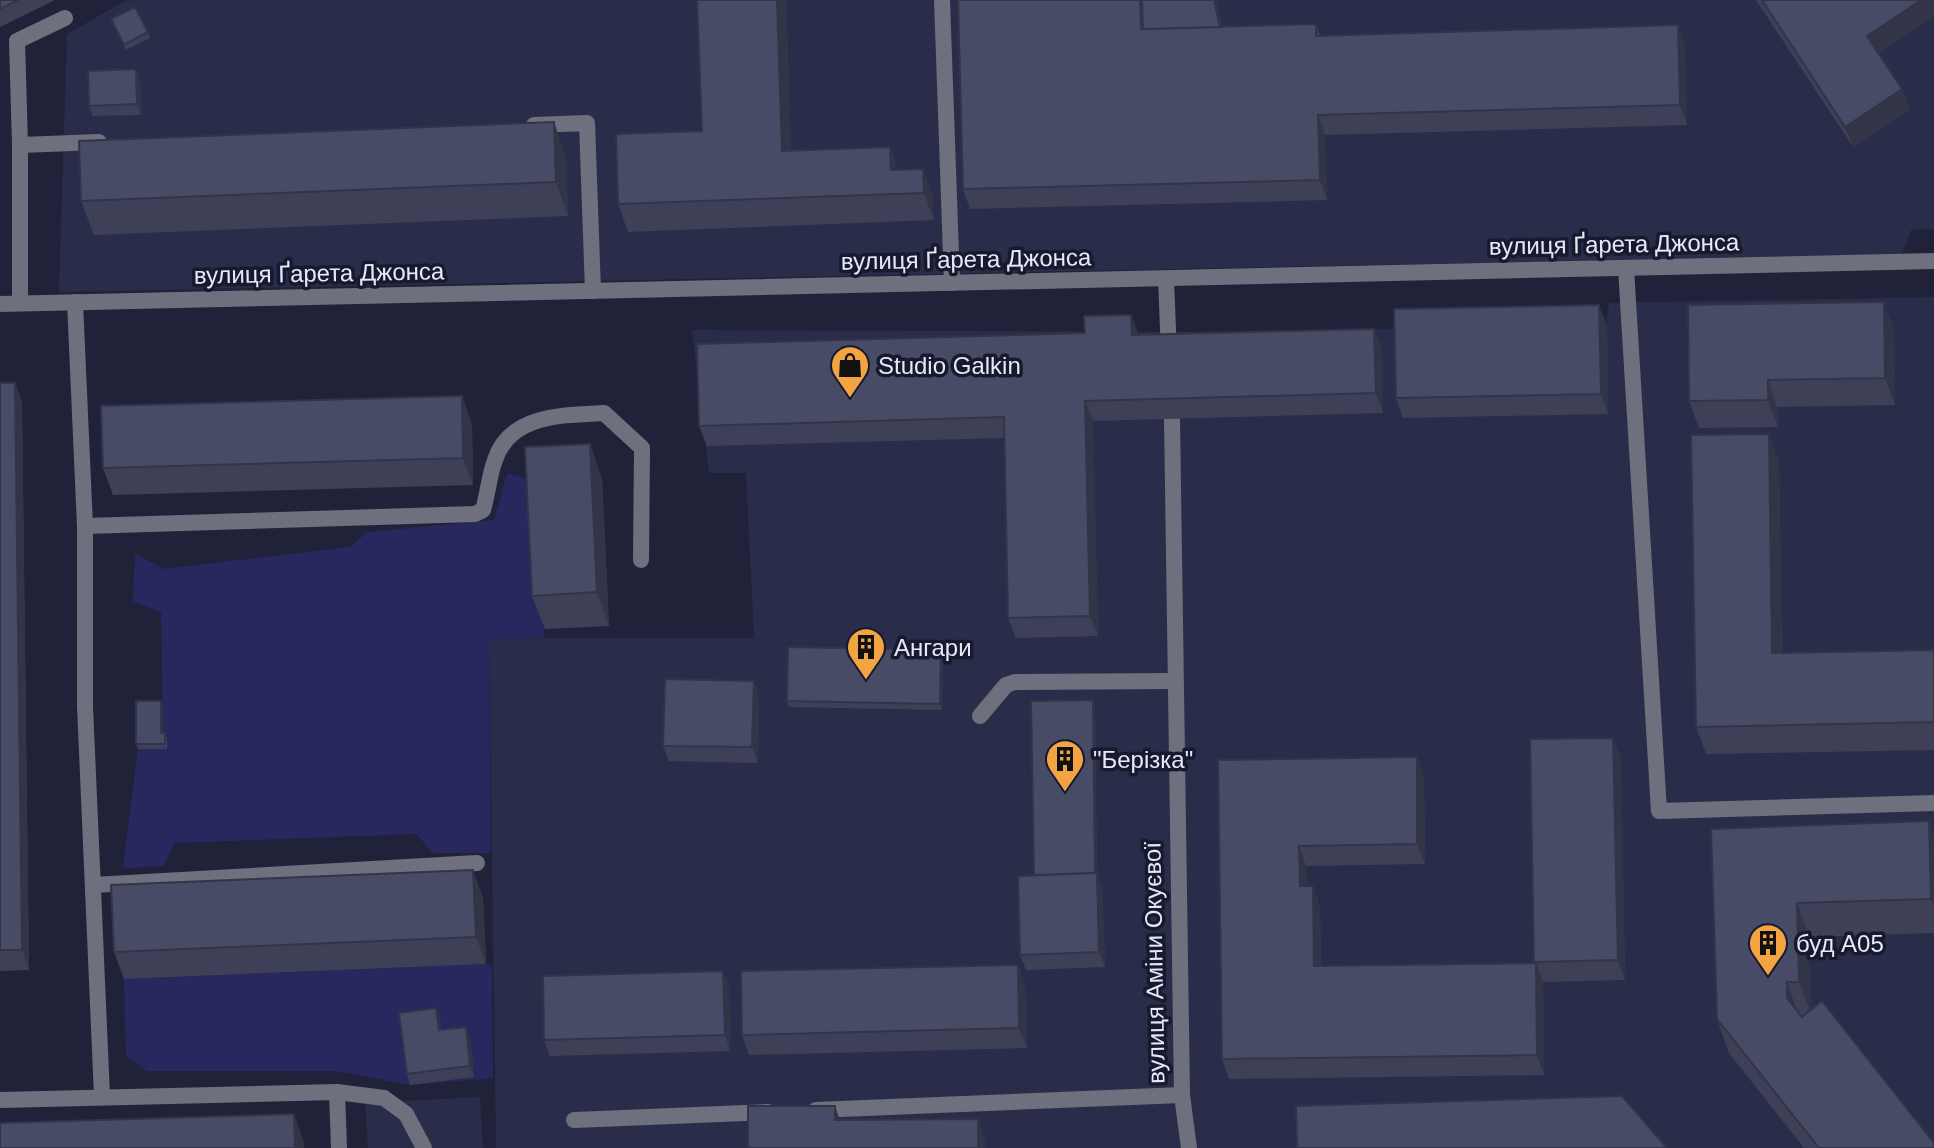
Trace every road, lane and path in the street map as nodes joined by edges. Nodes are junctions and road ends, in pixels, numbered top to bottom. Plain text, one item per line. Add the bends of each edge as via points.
1 (942, 0) edge
2 (65, 18) dead end
3 (524, 125) edge
4 (114, 141) edge
5 (20, 145) junction
6 (1934, 261) edge
7 (1626, 268) junction
8 (1166, 279) junction
9 (952, 283) junction
10 (593, 291) junction
11 (75, 302) junction
12 (20, 303) junction
13 (0, 304) edge
14 (1169, 355) edge
15 (1172, 419) edge
16 (85, 526) junction
17 (641, 560) dead end
18 (1173, 681) junction
19 (980, 716) dead end
20 (1934, 803) edge
21 (477, 863) dead end
22 (93, 885) junction
23 (337, 1092) junction
24 (1182, 1095) junction
25 (102, 1096) junction
26 (0, 1100) edge
27 (574, 1120) dead end
28 (339, 1148) edge
29 (424, 1148) edge
30 (1189, 1148) edge

1 - 9 street
2 - 5 street via 17,41
3 - 10 street via 587,123
4 - 5 street
5 - 12 street
6 - 7 street, вулиця Ґарета Джонса
7 - 8 street, вулиця Ґарета Джонса
7 - 20 street via 1659,811
8 - 9 street, вулиця Ґарета Джонса
8 - 14 street
9 - 10 street, вулиця Ґарета Джонса
10 - 11 street, вулиця Ґарета Джонса
11 - 12 street, вулиця Ґарета Джонса
11 - 16 street
12 - 13 street, вулиця Ґарета Джонса
15 - 18 street, вулиця Аміни Окуєвої
16 - 17 street via 475,514 483,510 495,457 514,430 553,415 604,413 642,448
16 - 22 street via 85,706
18 - 19 street via 1015,682 1006,685
18 - 24 street, вулиця Аміни Окуєвої
21 - 22 street
22 - 25 street
23 - 25 street
23 - 28 street
23 - 29 street via 384,1098 406,1114
24 - 27 street, вулиця Аміни Окуєвої
24 - 30 street
25 - 26 street

